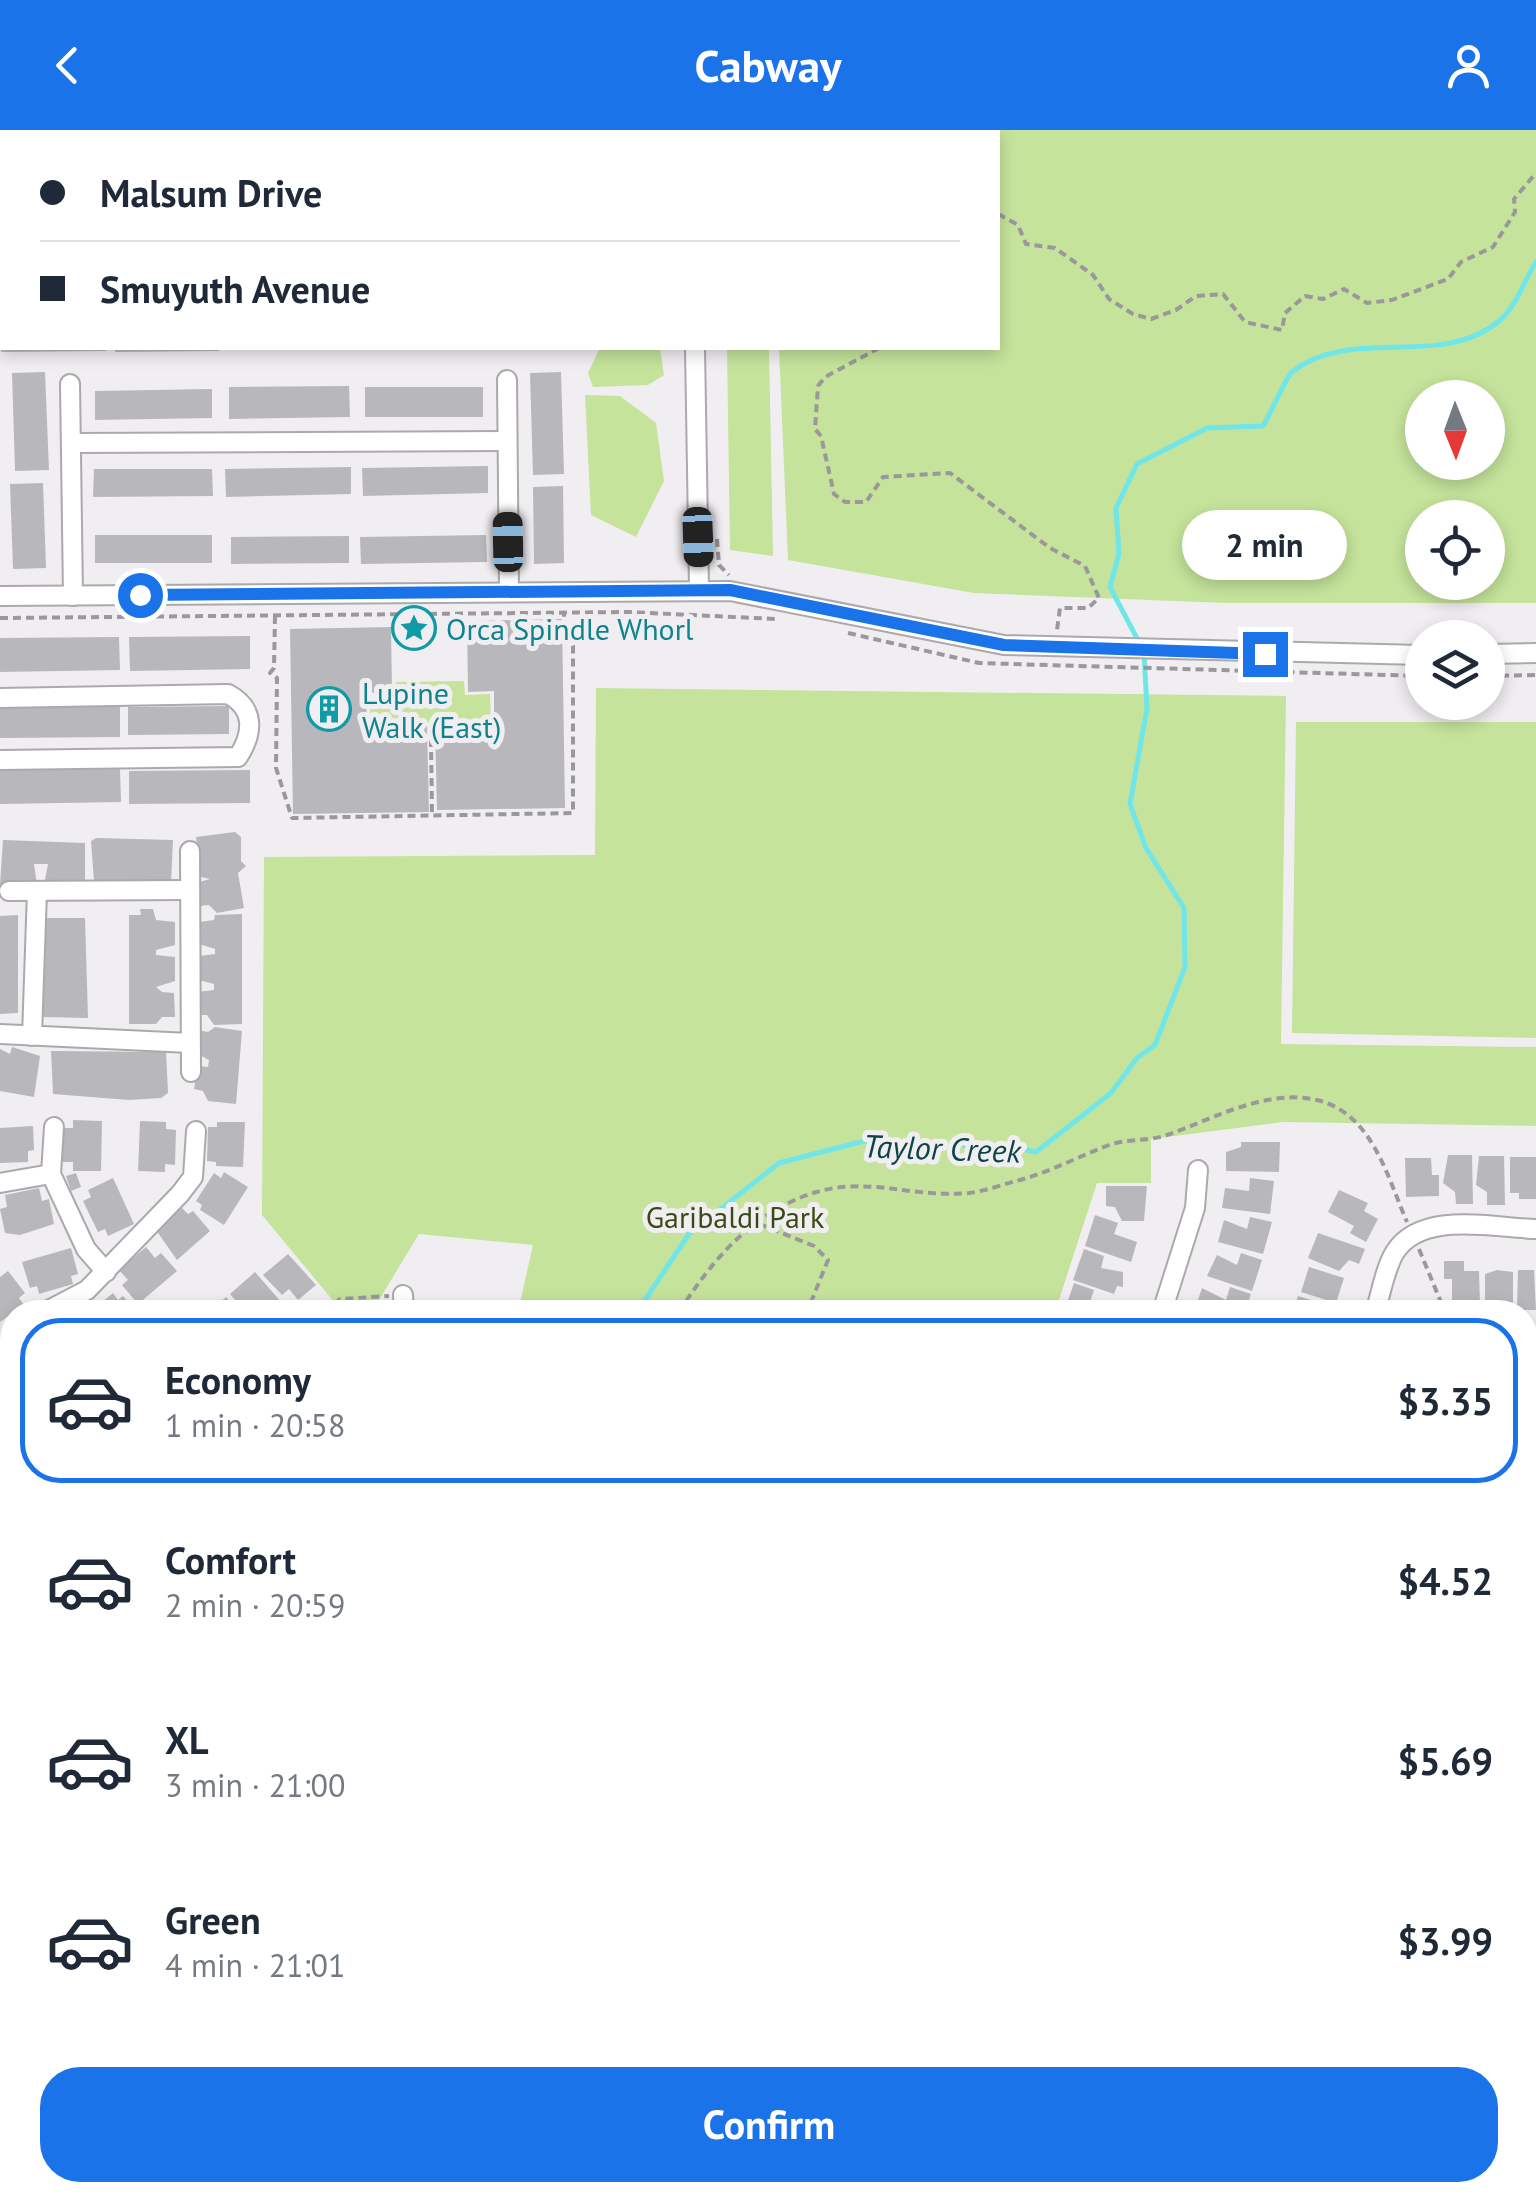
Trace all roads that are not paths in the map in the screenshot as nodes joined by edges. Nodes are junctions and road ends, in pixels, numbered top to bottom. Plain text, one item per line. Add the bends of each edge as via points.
1 (695, 350) edge
2 (507, 380) dead end
3 (70, 384) dead end
4 (507, 441) junction
5 (70, 442) junction
6 (699, 590) junction
7 (509, 592) junction
8 (0, 596) edge
9 (73, 596) junction
10 (1505, 654) edge
11 (1536, 654) edge
12 (1405, 656) edge
13 (0, 698) edge
14 (0, 760) edge
15 (190, 851) dead end
16 (190, 890) junction
17 (37, 891) junction
18 (8, 892) dead end
19 (0, 1034) edge
20 (32, 1036) junction
21 (190, 1043) junction
22 (191, 1072) dead end
23 (54, 1127) dead end
24 (196, 1131) dead end
25 (1198, 1170) dead end
26 (51, 1174) junction
27 (0, 1183) edge
28 (1536, 1229) edge
29 (106, 1272) junction
30 (73, 1300) edge
31 (1166, 1300) edge
32 (1379, 1300) edge

1 - 6 street
2 - 4 street
3 - 5 street
4 - 5 street
4 - 7 street
5 - 9 street
6 - 7 street
6 - 12 street via 810,603 959,638
7 - 9 street
8 - 9 street
10 - 11 street
13 - 14 street via 228,694 248,713 250,738 238,757
15 - 16 street
16 - 17 street
16 - 21 street
17 - 18 street
17 - 20 street
19 - 20 street
20 - 21 street
21 - 22 street
23 - 26 street
24 - 29 street via 194,1177
25 - 31 street via 1195,1208
26 - 27 street
26 - 29 street via 86,1249
28 - 32 street via 1432,1226 1411,1233 1394,1254
29 - 30 street

